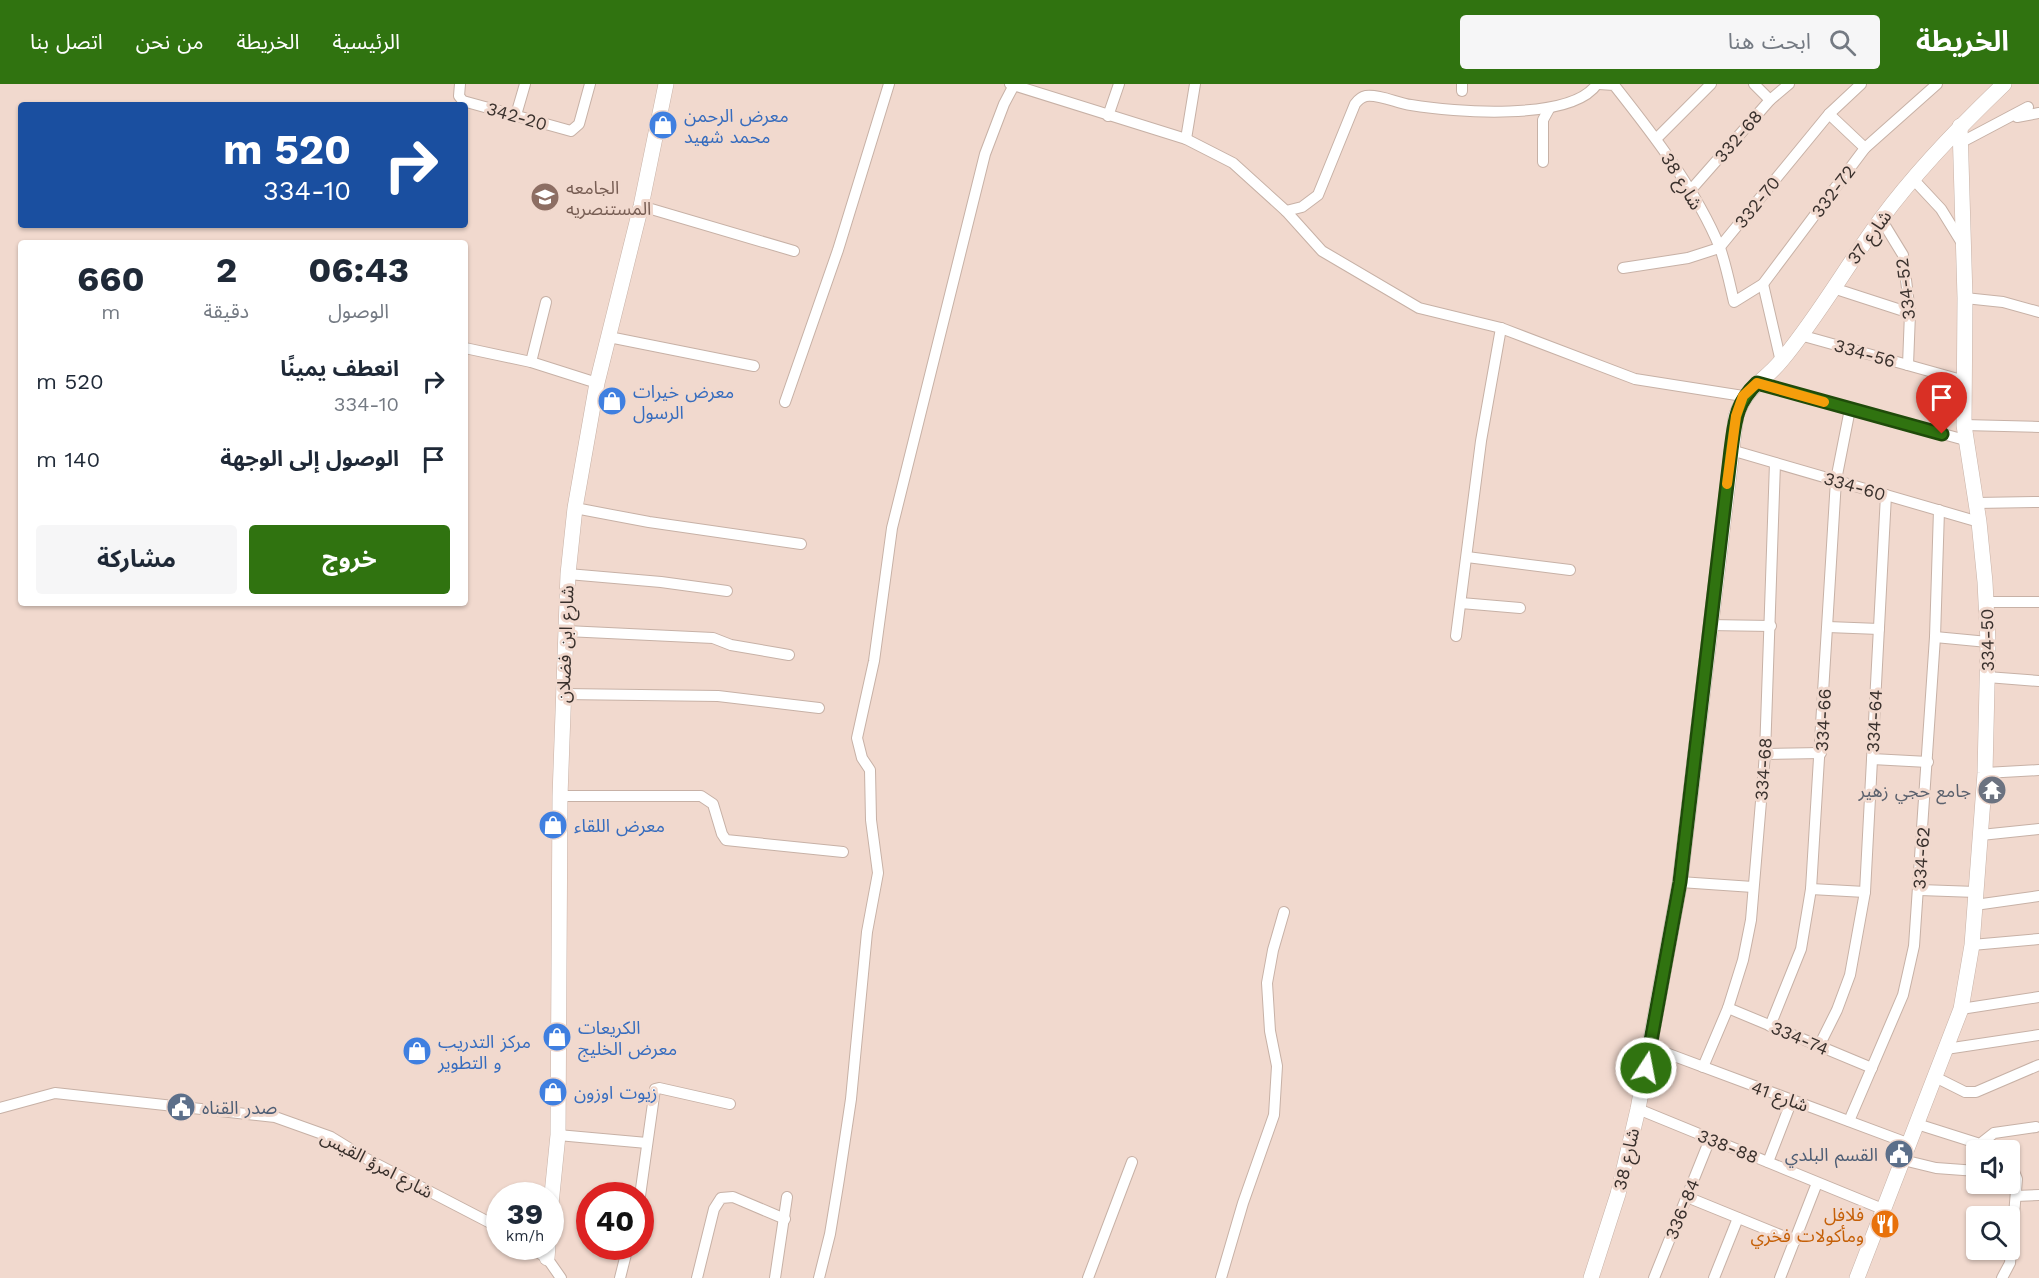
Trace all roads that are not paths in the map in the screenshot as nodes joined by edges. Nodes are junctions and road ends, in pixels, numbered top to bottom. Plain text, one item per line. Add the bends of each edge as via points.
1 (460, 84) edge
2 (525, 84) edge
3 (591, 84) edge
4 (666, 84) edge
5 (890, 84) edge
6 (1119, 84) edge
7 (1195, 84) edge
8 (1598, 84) edge
9 (1615, 84) edge
10 (1712, 84) edge
11 (1754, 84) edge
12 (1789, 84) edge
13 (1861, 84) edge
14 (1937, 84) edge
15 (2004, 84) edge
16 (1012, 85) edge
17 (1770, 100) junction
18 (467, 102) edge
19 (468, 102) edge
20 (2028, 107) dead end
21 (1548, 110) junction
22 (2039, 113) edge
23 (1829, 114) junction
24 (516, 116) junction
25 (1107, 116) junction
26 (2008, 119) junction
27 (1960, 126) junction
28 (1186, 139) junction
29 (1656, 139) junction
30 (1960, 142) junction
31 (1865, 148) junction
32 (1543, 162) dead end
33 (1912, 179) junction
34 (1689, 192) junction
35 (641, 206) junction
36 (1286, 211) junction
37 (1881, 219) junction
38 (1964, 246) junction
39 (1719, 248) junction
40 (794, 251) dead end
41 (1623, 268) dead end
42 (1763, 284) junction
43 (1833, 288) junction
44 (1965, 298) junction
45 (546, 302) dead end
46 (1734, 302) joint
47 (2039, 312) edge
48 (1910, 313) junction
49 (1502, 328) junction
50 (1800, 334) junction
51 (609, 336) junction
52 (468, 349) edge
53 (531, 362) junction
54 (1781, 362) junction
55 (1908, 365) junction
56 (754, 366) dead end
57 (1965, 381) junction
58 (597, 383) junction
59 (1757, 383) junction
60 (1743, 396) junction
61 (785, 402) dead end
62 (1850, 409) junction
63 (2039, 427) edge
64 (1964, 433) junction
65 (1731, 450) junction
66 (1775, 463) junction
67 (1836, 480) junction
68 (1887, 495) junction
69 (2039, 502) edge
70 (1976, 503) junction
71 (575, 508) junction
72 (1939, 510) junction
73 (1979, 522) junction
74 (801, 544) dead end
75 (1467, 557) junction
76 (1570, 570) dead end
77 (568, 574) junction
78 (727, 591) dead end
79 (1986, 602) junction
80 (2039, 602) edge
81 (1461, 603) junction
82 (1520, 608) dead end
83 (1709, 625) junction
84 (1771, 626) junction
85 (1828, 627) junction
86 (1879, 629) junction
87 (566, 631) junction
88 (1456, 636) dead end
89 (1935, 637) junction
90 (1988, 642) junction
91 (789, 655) dead end
92 (1988, 677) junction
93 (2039, 681) edge
94 (563, 694) junction
95 (819, 708) dead end
96 (1821, 753) junction
97 (1764, 754) junction
98 (1872, 759) junction
99 (1928, 762) junction
100 (2039, 770) edge
101 (1985, 773) junction
102 (560, 796) junction
103 (2039, 829) edge
104 (1982, 835) junction
105 (843, 852) dead end
106 (1680, 882) junction
107 (1753, 888) junction
108 (1811, 890) junction
109 (1920, 890) junction
110 (1865, 892) junction
111 (2039, 896) edge
112 (1976, 898) junction
113 (1284, 912) dead end
114 (2039, 939) edge
115 (1972, 945) junction
116 (2039, 997) edge
117 (1728, 1008) junction
118 (1961, 1009) junction
119 (1770, 1026) junction
120 (2039, 1035) edge
121 (1819, 1046) junction
122 (1650, 1047) junction
123 (1946, 1049) junction
124 (2039, 1065) edge
125 (1703, 1067) junction
126 (1872, 1068) junction
127 (1935, 1077) junction
128 (1792, 1100) junction
129 (730, 1104) dead end
130 (0, 1108) edge
131 (1638, 1109) junction
132 (1849, 1121) junction
133 (1917, 1124) junction
134 (2037, 1127) dead end
135 (558, 1135) junction
136 (1710, 1139) junction
137 (647, 1143) junction
138 (1910, 1144) junction
139 (1904, 1160) junction
140 (1132, 1162) dead end
141 (1768, 1162) junction
142 (1966, 1170) edge
143 (553, 1182) edge
144 (642, 1182) edge
145 (1817, 1183) junction
146 (2039, 1195) edge
147 (2016, 1196) joint
148 (787, 1197) dead end
149 (1687, 1197) junction
150 (1884, 1210) junction
151 (1738, 1218) junction
152 (785, 1219) junction
153 (486, 1221) edge
154 (1795, 1241) junction
155 (551, 1260) edge
156 (624, 1260) edge
157 (561, 1278) edge
158 (620, 1278) edge
159 (697, 1278) edge
160 (776, 1278) edge
161 (819, 1278) edge
162 (1088, 1278) edge
163 (1221, 1278) edge
164 (1591, 1278) edge
165 (1654, 1278) edge
166 (1714, 1278) edge
167 (1780, 1278) edge
168 (1857, 1278) edge
169 (2002, 1278) edge

1 - 18 street, 342-20 via 459,96
2 - 24 street
3 - 24 street, 342-20 via 572,131
4 - 35 street, شارع ابن فضلان
5 - 61 street
6 - 25 street
7 - 28 street
8 - 9 street, شارع 38
8 - 21 street
9 - 29 street, شارع 38
10 - 29 street
11 - 17 street
12 - 17 street, 332-68
13 - 23 street, 332-70
14 - 31 street, 332-72
15 - 27 street, شارع 37
16 - 25 street
16 - 161 street via 985,154 892,528 874,661 857,738 862,759 870,770 878,873 867,932 851,1099 830,1234
17 - 34 street, 332-68
19 - 24 street, 342-20
20 - 26 street
21 - 32 street via 1543,120
21 - 36 street via 1445,109 1366,96 1354,104 1318,195 1302,207
22 - 26 street
23 - 31 street
23 - 39 street, 332-70
25 - 28 street
26 - 30 street
27 - 30 street, 334-50
27 - 33 street, شارع 37
28 - 36 street via 1233,163
29 - 34 street, شارع 38
30 - 38 street, 334-50
31 - 42 street, 332-72
33 - 37 street, شارع 37
33 - 38 street via 1941,209
34 - 39 street, شارع 38
35 - 40 street
35 - 51 street, شارع ابن فضلان
36 - 49 street via 1322,251 1419,308
37 - 43 street, شارع 37
37 - 48 street, 334-52 via 1903,255
38 - 44 street, 334-50
39 - 41 street via 1688,258
39 - 46 street, شارع 38
42 - 46 street, 332-72
42 - 54 street
43 - 48 street
43 - 50 street, شارع 37
44 - 47 street
44 - 57 street, 334-50
45 - 53 street
48 - 55 street, 334-52
49 - 60 street via 1635,379
49 - 75 street
50 - 54 street, شارع 37
50 - 55 street, 334-56
51 - 56 street
51 - 58 street, شارع ابن فضلان
52 - 53 street
53 - 58 street
54 - 59 street, شارع 37
55 - 57 street, 334-56
57 - 64 street, 334-50
58 - 71 street, شارع ابن فضلان
59 - 60 street, شارع 37
59 - 62 street
60 - 65 street, شارع 38
62 - 64 street
62 - 67 street, 334-66
63 - 64 street
64 - 70 street, 334-50
65 - 66 street, 334-60
65 - 83 street, شارع 38
66 - 67 street, 334-60
66 - 84 street, 334-68
67 - 68 street, 334-60
67 - 85 street, 334-66
68 - 72 street, 334-60
68 - 86 street, 334-64
69 - 70 street
70 - 73 street, 334-50
71 - 74 street
71 - 77 street, شارع ابن فضلان
72 - 73 street, 334-60
72 - 89 street, 334-62
73 - 79 street, 334-50
75 - 76 street
75 - 81 street
77 - 78 street
77 - 87 street, شارع ابن فضلان
79 - 80 street
79 - 90 street, 334-50
81 - 82 street
81 - 88 street
83 - 84 street
83 - 106 street, شارع 38
84 - 97 street, 334-68
85 - 86 street
85 - 96 street, 334-66
86 - 98 street, 334-64
87 - 91 street via 713,639
87 - 94 street, شارع ابن فضلان
89 - 90 street
89 - 99 street, 334-62
90 - 92 street, 334-50
92 - 93 street
92 - 101 street, 334-50
94 - 95 street via 718,696
94 - 102 street, شارع ابن فضلان
96 - 97 street
96 - 108 street, 334-66
97 - 107 street, 334-68
98 - 99 street
98 - 110 street, 334-64
99 - 109 street, 334-62
100 - 101 street
101 - 104 street, 334-50
102 - 105 street via 701,796 713,804 726,840
102 - 135 street, شارع ابن فضلان
103 - 104 street
104 - 112 street, 334-50
106 - 107 street
106 - 122 street, شارع 38
107 - 117 street, 334-68 via 1743,960
108 - 110 street
108 - 119 street, 334-66 via 1801,949
109 - 112 street
109 - 126 street, 334-62 via 1914,946 1903,995
110 - 121 street, 334-64 via 1850,975
111 - 112 street
112 - 115 street, 334-50
113 - 163 street via 1267,983 1277,1066 1274,1115
114 - 115 street
115 - 118 street, 334-50
116 - 118 street
117 - 119 street, 334-74
117 - 125 street, 334-68
118 - 123 street, 334-50
119 - 121 street, 334-74
120 - 123 street
121 - 126 street, 334-74
122 - 125 street, شارع 41
122 - 131 street, شارع 38
123 - 127 street, 334-50
124 - 127 street via 1976,1092 1965,1092
125 - 128 street, شارع 41
126 - 132 street, 334-62
127 - 133 street, 334-50
128 - 132 street, شارع 41
128 - 141 street
129 - 137 street via 657,1088
130 - 153 street, شارع امرؤ القيس via 55,1093 275,1117 331,1137
131 - 136 street, 338-88
131 - 164 street, شارع 38 via 1618,1194
132 - 138 street, شارع 41
133 - 134 street via 1980,1144 1994,1133
133 - 138 street, 334-50
135 - 137 street
135 - 143 street, شارع ابن فضلان
136 - 141 street, 338-88
136 - 149 street, 336-84
137 - 144 street
138 - 139 street, 334-50
139 - 142 street
139 - 150 street, 334-50
140 - 162 street
141 - 145 street, 338-88
145 - 150 street, 338-88
145 - 154 street
146 - 147 street
147 - 169 street via 2010,1263
148 - 152 street
149 - 151 street
149 - 165 street, 336-84
150 - 168 street, 334-50
151 - 154 street
151 - 166 street
152 - 159 street via 733,1197 721,1198 714,1209
152 - 160 street
154 - 167 street
155 - 157 street
156 - 158 street

